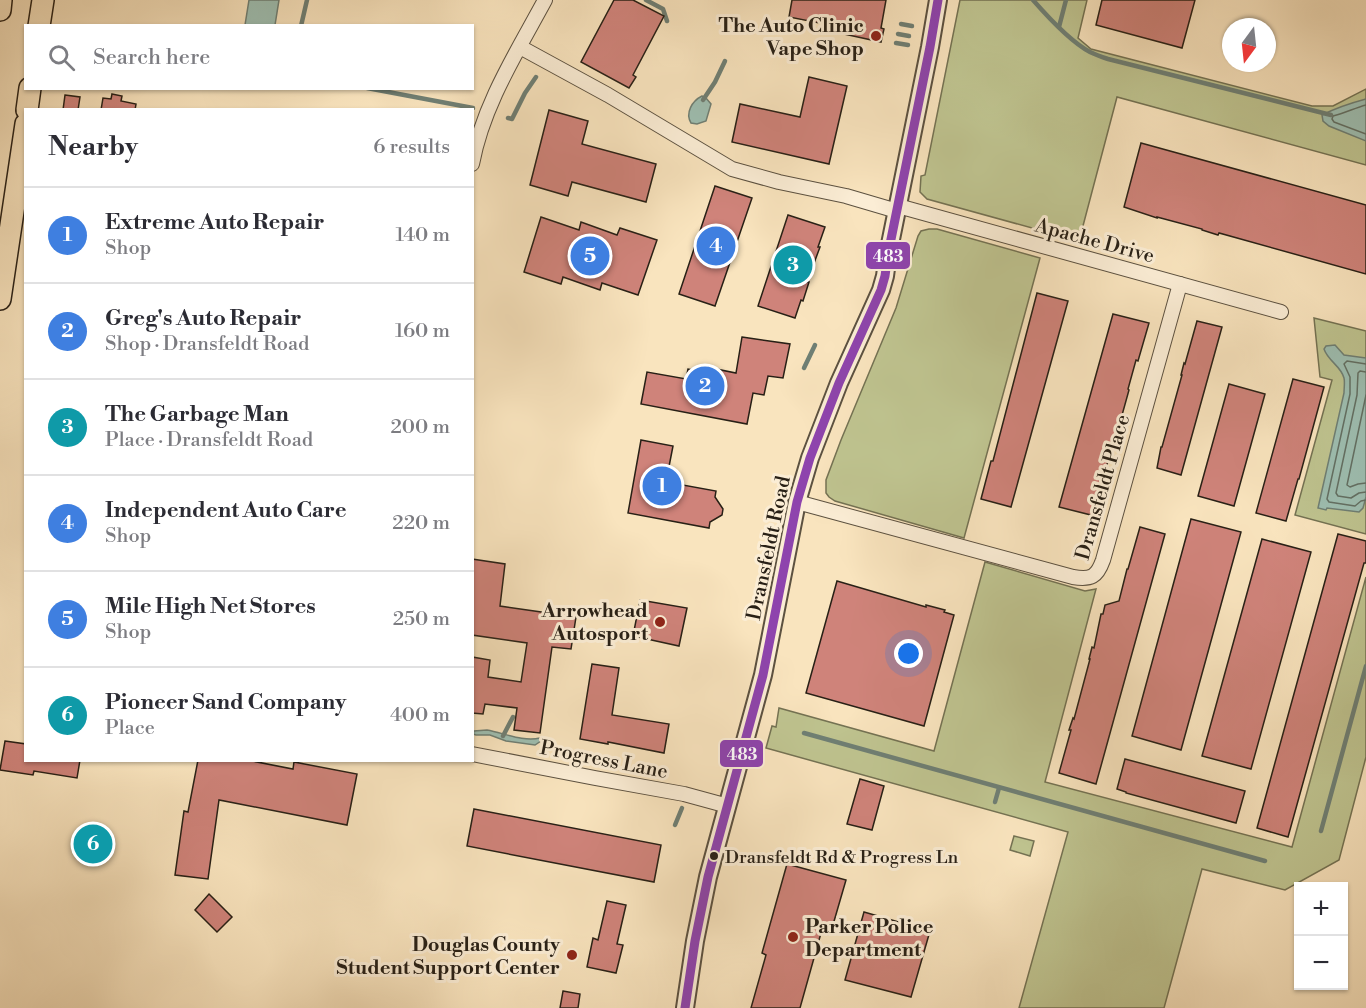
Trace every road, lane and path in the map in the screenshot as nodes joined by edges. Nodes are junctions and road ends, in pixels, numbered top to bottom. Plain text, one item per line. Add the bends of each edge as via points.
1 (1, 0) edge
2 (43, 0) edge
3 (545, 0) edge
4 (938, 0) edge
5 (0, 10) edge
6 (39, 24) edge
7 (520, 47) junction
8 (30, 90) edge
9 (27, 108) edge
10 (24, 148) edge
11 (474, 156) edge
12 (20, 197) edge
13 (897, 208) junction
14 (1180, 284) junction
15 (0, 299) edge
16 (1281, 312) dead end
17 (797, 502) junction
18 (474, 753) edge
19 (728, 806) junction
20 (685, 1008) edge

1 - 5 highway
2 - 6 highway
3 - 7 street
4 - 13 street, Dransfeldt Road
7 - 11 street via 488,112
7 - 13 street, Apache Drive via 732,169
8 - 9 highway
10 - 12 highway
12 - 15 highway
13 - 14 street, Apache Drive
13 - 17 street, Dransfeldt Road via 881,290 839,383
14 - 16 street, Apache Drive
14 - 17 street, Dransfeldt Place via 1103,560 1095,575 1073,577
17 - 19 street, Dransfeldt Road via 763,675
18 - 19 street, Progress Lane
19 - 20 street, Dransfeldt Road via 708,877

